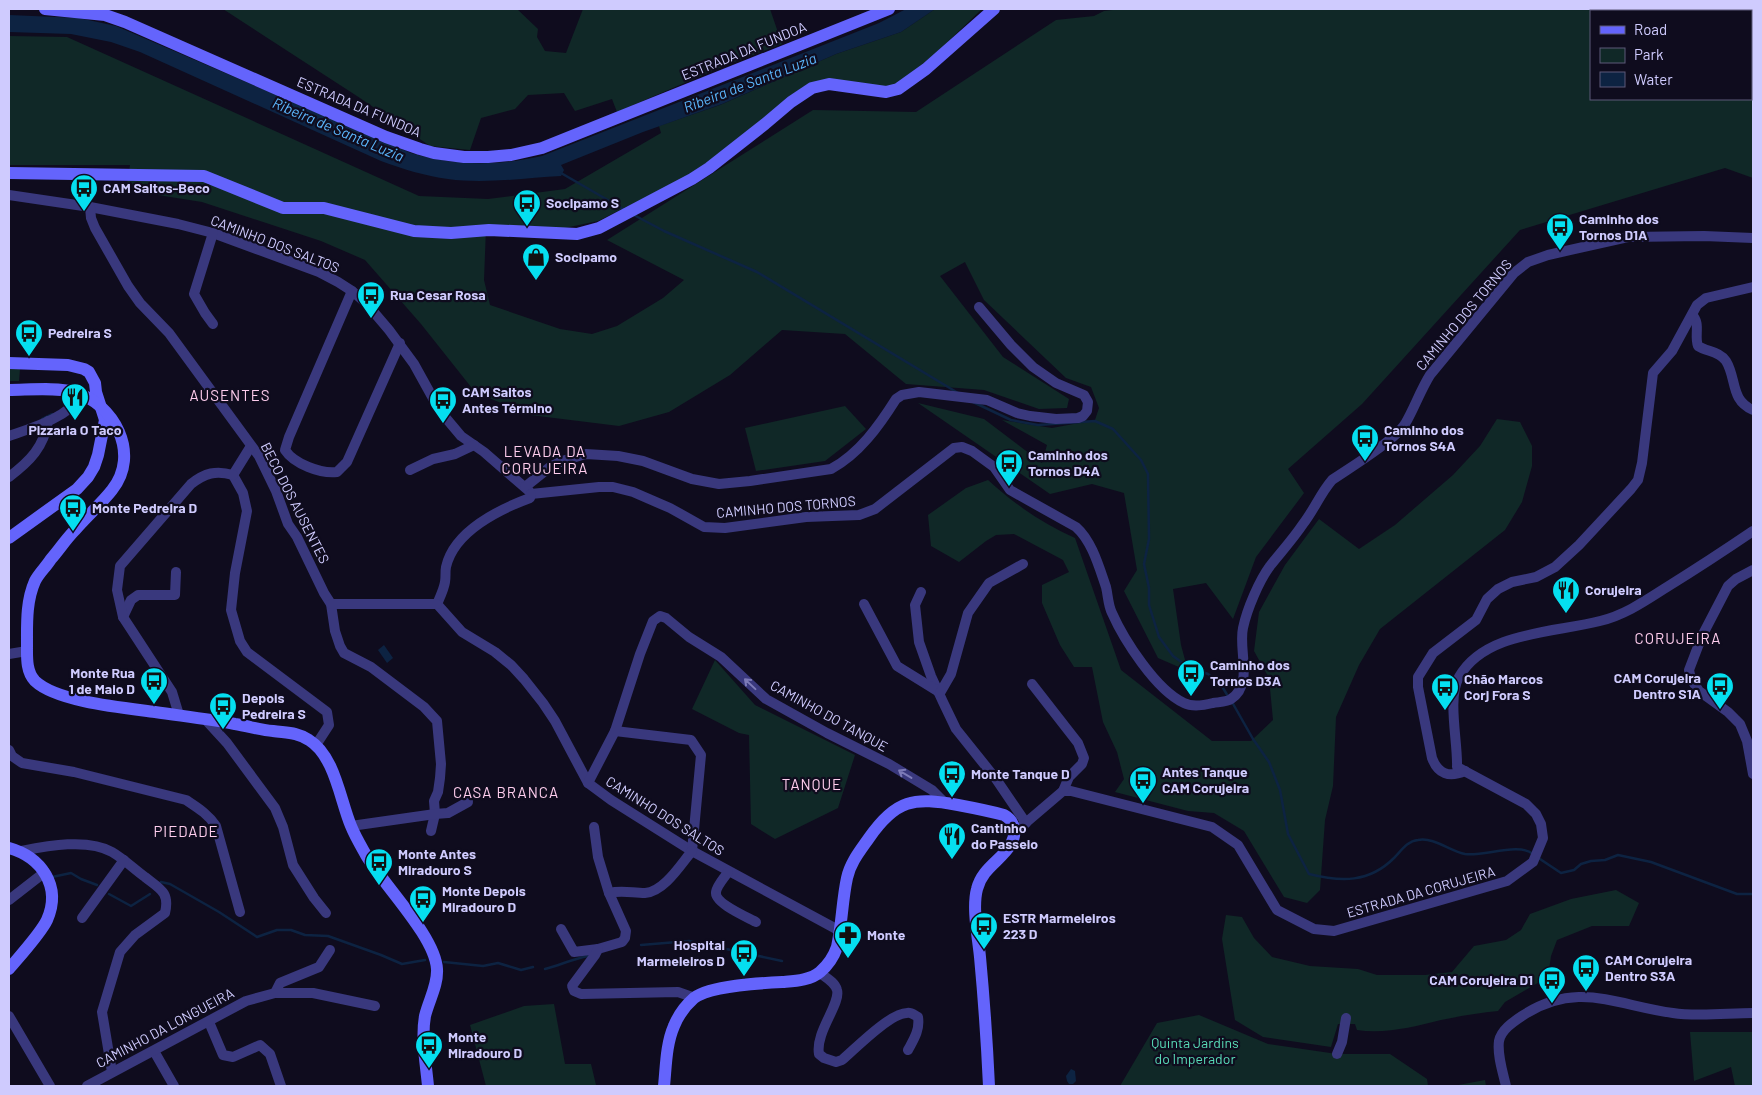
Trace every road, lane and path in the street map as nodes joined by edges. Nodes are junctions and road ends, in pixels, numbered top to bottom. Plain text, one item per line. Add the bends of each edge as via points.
1 (45, 9) edge
2 (889, 9) edge
3 (994, 9) edge
4 (9, 173) edge
5 (9, 195) edge
6 (90, 207) junction
7 (213, 233) junction
8 (1753, 238) edge
9 (1753, 287) edge
10 (352, 291) junction
11 (979, 307) dead end
12 (1692, 314) junction
13 (213, 324) dead end
14 (400, 343) junction
15 (9, 363) edge
16 (9, 390) edge
17 (83, 395) junction
18 (102, 407) junction
19 (1753, 410) edge
20 (48, 420) junction
21 (9, 436) edge
22 (474, 445) junction
23 (251, 446) junction
24 (410, 470) dead end
25 (233, 475) junction
26 (9, 477) edge
27 (528, 490) junction
28 (1753, 531) edge
29 (9, 538) edge
30 (1023, 564) dead end
31 (1753, 570) edge
32 (176, 572) dead end
33 (921, 592) dead end
34 (331, 604) junction
35 (437, 604) junction
36 (864, 604) dead end
37 (123, 617) junction
38 (27, 651) junction
39 (9, 654) edge
40 (1032, 684) dead end
41 (940, 693) junction
42 (179, 716) junction
43 (205, 719) junction
44 (615, 731) junction
45 (316, 745) junction
46 (9, 750) edge
47 (1465, 771) junction
48 (1753, 774) edge
49 (588, 783) junction
50 (1063, 791) junction
51 (468, 802) dead end
52 (944, 802) junction
53 (435, 814) junction
54 (1026, 822) junction
55 (351, 826) junction
56 (594, 827) dead end
57 (1014, 830) junction
58 (431, 831) dead end
59 (15, 850) edge
60 (692, 851) junction
61 (124, 860) junction
62 (45, 872) junction
63 (728, 872) junction
64 (609, 893) junction
65 (9, 900) edge
66 (240, 912) dead end
67 (326, 913) dead end
68 (82, 918) dead end
69 (756, 922) dead end
70 (561, 929) dead end
71 (840, 931) junction
72 (598, 949) junction
73 (330, 950) dead end
74 (9, 969) edge
75 (820, 973) junction
76 (275, 993) junction
77 (695, 998) junction
78 (375, 1006) dead end
79 (1753, 1013) edge
80 (9, 1016) edge
81 (1346, 1018) dead end
82 (209, 1022) junction
83 (908, 1050) dead end
84 (154, 1051) junction
85 (1337, 1054) dead end
86 (112, 1072) junction
87 (50, 1086) edge
88 (87, 1086) edge
89 (174, 1086) edge
90 (281, 1086) edge
91 (428, 1086) edge
92 (664, 1086) edge
93 (988, 1086) edge
94 (1506, 1086) edge

1 - 2 main road, ESTRADA DA FUNDOA via 106,15 386,137 427,151 464,157 511,155 542,148
3 - 4 main road via 926,69 898,89 886,92 829,84 812,88 692,179 599,228 577,234 414,230 324,208 283,208 204,176
5 - 6 street, CAMINHO DOS SALTOS
6 - 7 street, CAMINHO DOS SALTOS
6 - 23 street, BECO DOS AUSENTES via 90,218 128,286 169,333
7 - 10 street, CAMINHO DOS SALTOS via 319,272
7 - 13 street via 194,294
8 - 27 street, CAMINHO DOS TORNOS via 1628,237 1548,255 1528,262 1514,273 1430,375 1396,436 1332,480 1324,490 1304,524 1269,568 1252,600 1243,627 1244,679 1241,690 1230,699 1205,705 1185,704 1173,697 1134,653 1111,610 1106,587 1089,542 1082,533 1010,490 994,467 962,447 954,448 875,509 859,516 806,516 725,528 704,527 670,508 613,487
9 - 12 street via 1706,298
10 - 14 street, CAMINHO DOS SALTOS
10 - 14 street via 289,436 285,450 290,457 323,473 337,472 342,468
11 - 27 street via 1033,367 1056,383 1084,395 1088,411 1078,418 1056,420 1024,414 987,400 919,392 896,399 856,452 831,469 713,484 644,460 586,454 550,467
12 - 19 street via 1697,322 1698,346 1719,354 1725,360 1737,396
12 - 47 street via 1672,351 1653,373 1638,480 1555,567 1498,589 1476,620 1433,653 1418,677 1435,767 1449,775
14 - 22 street, CAMINHO DOS SALTOS via 440,411 461,436
15 - 18 main road via 68,365 84,369 95,383
16 - 17 main road via 66,390
17 - 18 main road
17 - 20 street via 66,412
18 - 29 main road via 104,429 98,455 88,477
18 - 38 main road via 121,433 123,467 112,490 72,532 38,577 29,598
20 - 21 street
20 - 26 street via 46,434 33,455
22 - 24 street
22 - 27 street, CAMINHO DOS SALTOS
23 - 25 street
23 - 34 street, BECO DOS AUSENTES via 259,456 288,524
25 - 37 street via 210,473 191,484 120,566 117,590
25 - 45 street via 243,493 247,511 232,593 234,624 247,652 327,712 329,725
27 - 35 street via 530,498 484,519 460,540 446,566 445,583
28 - 47 street via 1628,612 1508,640 1488,648 1467,665 1455,687 1454,723 1457,767
30 - 41 street via 988,583 968,613 951,674
31 - 48 street via 1728,586 1702,636 1689,670 1699,691 1740,724
32 - 37 street via 174,595 138,595 131,600
33 - 41 street via 915,606 919,642
34 - 35 street
34 - 53 street, BECO DOS AUSENTES via 335,631 344,653 371,667 424,707 437,721 441,764 434,800
35 - 49 street, CAMINHO DOS SALTOS via 462,632 495,652 524,679 543,703
36 - 41 street via 897,666
37 - 42 street via 172,692
38 - 39 street
38 - 42 main road via 29,672 36,681 53,691 109,707
40 - 50 street via 1083,752 1082,764 1069,777
41 - 54 street via 956,729
42 - 43 main road
43 - 45 main road via 293,733
43 - 67 street via 275,808 293,865
44 - 49 street
52 -> 44 street, CAMINHO DO TANQUE via 932,790 889,764 766,699 721,657 660,616 656,618 640,654
44 - 60 street via 691,740 701,755
45 - 55 main road via 331,769
46 - 66 street via 22,763 91,775 186,800 197,807 216,826
47 - 50 street, ESTRADA DA CORUJEIRA via 1526,804 1536,814 1543,838 1533,862 1506,881 1334,931 1314,929 1277,910 1238,845 1212,827
49 - 60 street, CAMINHO DOS SALTOS
50 - 54 street
51 - 53 street via 448,813
52 - 57 main road via 1004,815 1013,823
52 - 71 main road via 934,800 908,804 887,816 851,865
53 - 55 street
53 - 58 street, BECO DOS AUSENTES
54 - 57 street
55 - 91 main road via 376,870 435,954 436,984 425,1018
56 - 64 street via 598,857
57 - 93 main road via 1010,846 984,874 977,889
59 - 61 street via 68,844 98,847
59 - 62 main road via 35,860
60 - 63 street, CAMINHO DOS SALTOS
60 - 64 street via 659,888 647,893 623,890
61 - 68 street
61 - 86 street via 164,892 168,903 166,913 136,934 120,952 102,1012
62 - 65 street
62 - 74 main road via 51,891 51,908 46,922
63 - 69 street via 716,895 731,909
63 - 71 street, CAMINHO DOS SALTOS
64 - 72 street via 626,931 625,938 622,942
70 - 72 street via 574,952
71 - 75 main road via 835,952
72 - 77 street via 572,986 574,991 581,994 678,992
73 - 76 street via 319,967 280,983
75 - 77 main road via 797,981 724,988
75 - 83 street via 834,984 837,998 820,1038 819,1054 836,1062 842,1060 891,1018 912,1013 919,1016 919,1025
76 - 78 street, CAMINHO DA LONGUEIRA via 312,993
76 - 82 street, CAMINHO DA LONGUEIRA via 246,1001
77 - 92 main road via 674,1026
79 - 94 street via 1675,1014 1589,996 1553,1001 1514,1021 1503,1032 1499,1044
80 - 87 street
81 - 85 street
82 - 84 street, CAMINHO DA LONGUEIRA
82 - 90 street via 223,1055 234,1057 260,1045 270,1054
84 - 86 street, CAMINHO DA LONGUEIRA
84 - 89 street
86 - 88 street, CAMINHO DA LONGUEIRA

